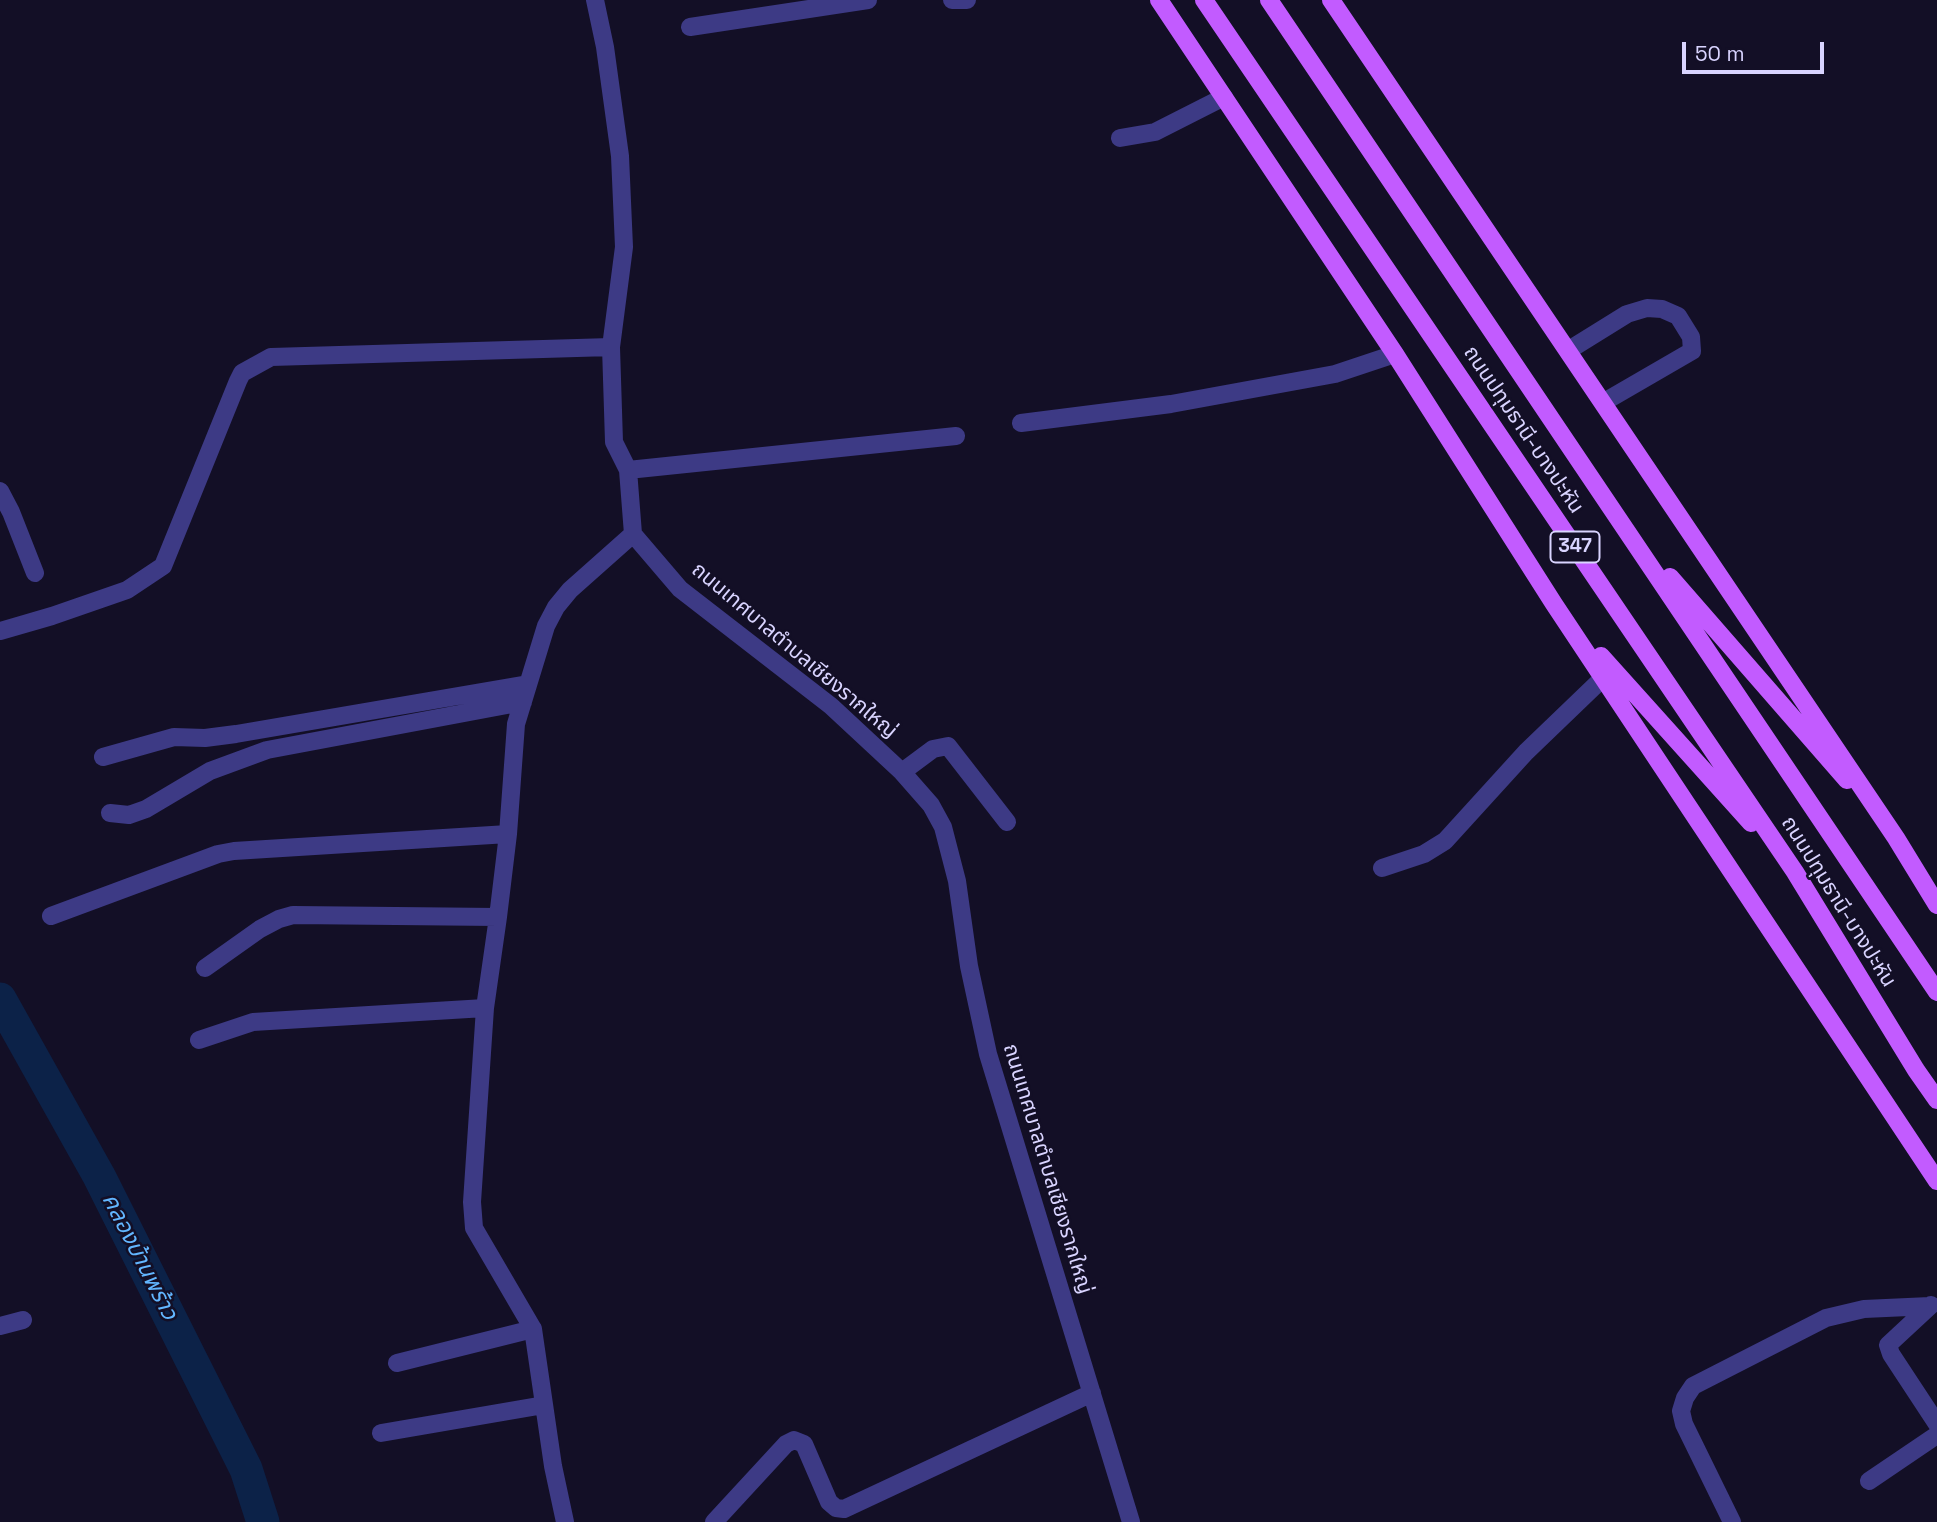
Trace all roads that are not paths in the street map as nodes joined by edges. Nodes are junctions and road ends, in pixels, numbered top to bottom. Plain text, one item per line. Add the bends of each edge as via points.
1 (595, 0) edge
2 (867, 0) edge
3 (952, 0) edge
4 (967, 0) edge
5 (1159, 0) edge
6 (1204, 0) edge
7 (1269, 0) edge
8 (1331, 0) edge
9 (690, 27) dead end
10 (1224, 97) junction
11 (1120, 138) dead end
12 (611, 347) junction
13 (1569, 350) junction
14 (1395, 354) junction
15 (1604, 402) junction
16 (1021, 423) dead end
17 (956, 436) dead end
18 (628, 470) junction
19 (0, 491) edge
20 (1619, 519) junction
21 (633, 534) junction
22 (35, 573) dead end
23 (1554, 604) junction
24 (0, 631) edge
25 (1604, 677) junction
26 (528, 684) junction
27 (523, 702) junction
28 (103, 757) dead end
29 (902, 772) junction
30 (110, 813) dead end
31 (1007, 822) dead end
32 (508, 834) junction
33 (1896, 838) junction
34 (1381, 868) dead end
35 (1795, 872) junction
36 (1937, 905) edge
37 (51, 916) dead end
38 (498, 917) junction
39 (205, 968) dead end
40 (1937, 992) edge
41 (485, 1008) junction
42 (199, 1040) dead end
43 (1937, 1100) edge
44 (1937, 1181) edge
45 (1934, 1305) edge
46 (23, 1320) dead end
47 (0, 1326) edge
48 (533, 1329) junction
49 (397, 1363) dead end
50 (1092, 1393) junction
51 (544, 1405) junction
52 (1937, 1423) edge
53 (381, 1433) dead end
54 (1937, 1435) edge
55 (1869, 1481) dead end
56 (565, 1522) edge
57 (714, 1522) edge
58 (1131, 1522) edge
59 (1732, 1522) edge

1 - 12 street via 620,156 624,247
2 - 9 street
3 - 4 street
5 - 10 main road, 347
6 - 35 main road, ถนนปทุมธานี-บางปะหัน / 347
7 - 20 main road, ถนนปทุมธานี-บางปะหัน / 347
8 - 13 main road
10 - 11 street via 1155,132
10 - 14 main road, 347
12 - 18 street via 614,442
12 - 24 street via 271,357 242,373 163,566 127,590
13 - 15 main road
13 - 15 street via 1627,314 1647,308 1678,316 1691,337 1692,351
14 - 16 street via 1335,374 1185,402
14 - 23 main road, 347
15 - 33 main road
17 - 18 street
18 - 21 street
19 - 22 street
20 - 33 main road
20 - 40 main road, ถนนปทุมธานี-บางปะหัน / 347
21 - 26 street via 556,607
21 - 29 street, ถนนเทศบาลตำบลเชียงรากใหญ่ via 681,589 831,706
23 - 25 main road, 347
23 - 35 main road
25 - 34 street via 1526,752 1445,841 1424,854
25 - 44 main road, 347
26 - 27 street
26 - 28 street via 236,734 174,737
27 - 30 street via 267,750 210,771 146,809 129,815
27 - 32 street via 516,724
29 - 31 street via 933,749 948,746
29 - 50 street, ถนนเทศบาลตำบลเชียงรากใหญ่ via 931,805 943,827 988,1054
32 - 37 street via 234,851
32 - 38 street
33 - 36 main road
35 - 43 main road, ถนนปทุมธานี-บางปะหัน / 347
38 - 39 street via 293,915 260,929
38 - 41 street
41 - 42 street via 253,1022
41 - 48 street via 474,1228
45 - 52 street via 1888,1345
45 - 59 street via 1864,1309 1826,1318 1693,1386 1681,1411 1684,1424
46 - 47 street
48 - 49 street
48 - 51 street
50 - 57 street via 844,1509 829,1502 804,1444 794,1440
50 - 58 street, ถนนเทศบาลตำบลเชียงรากใหญ่
51 - 53 street
51 - 56 street
54 - 55 street

